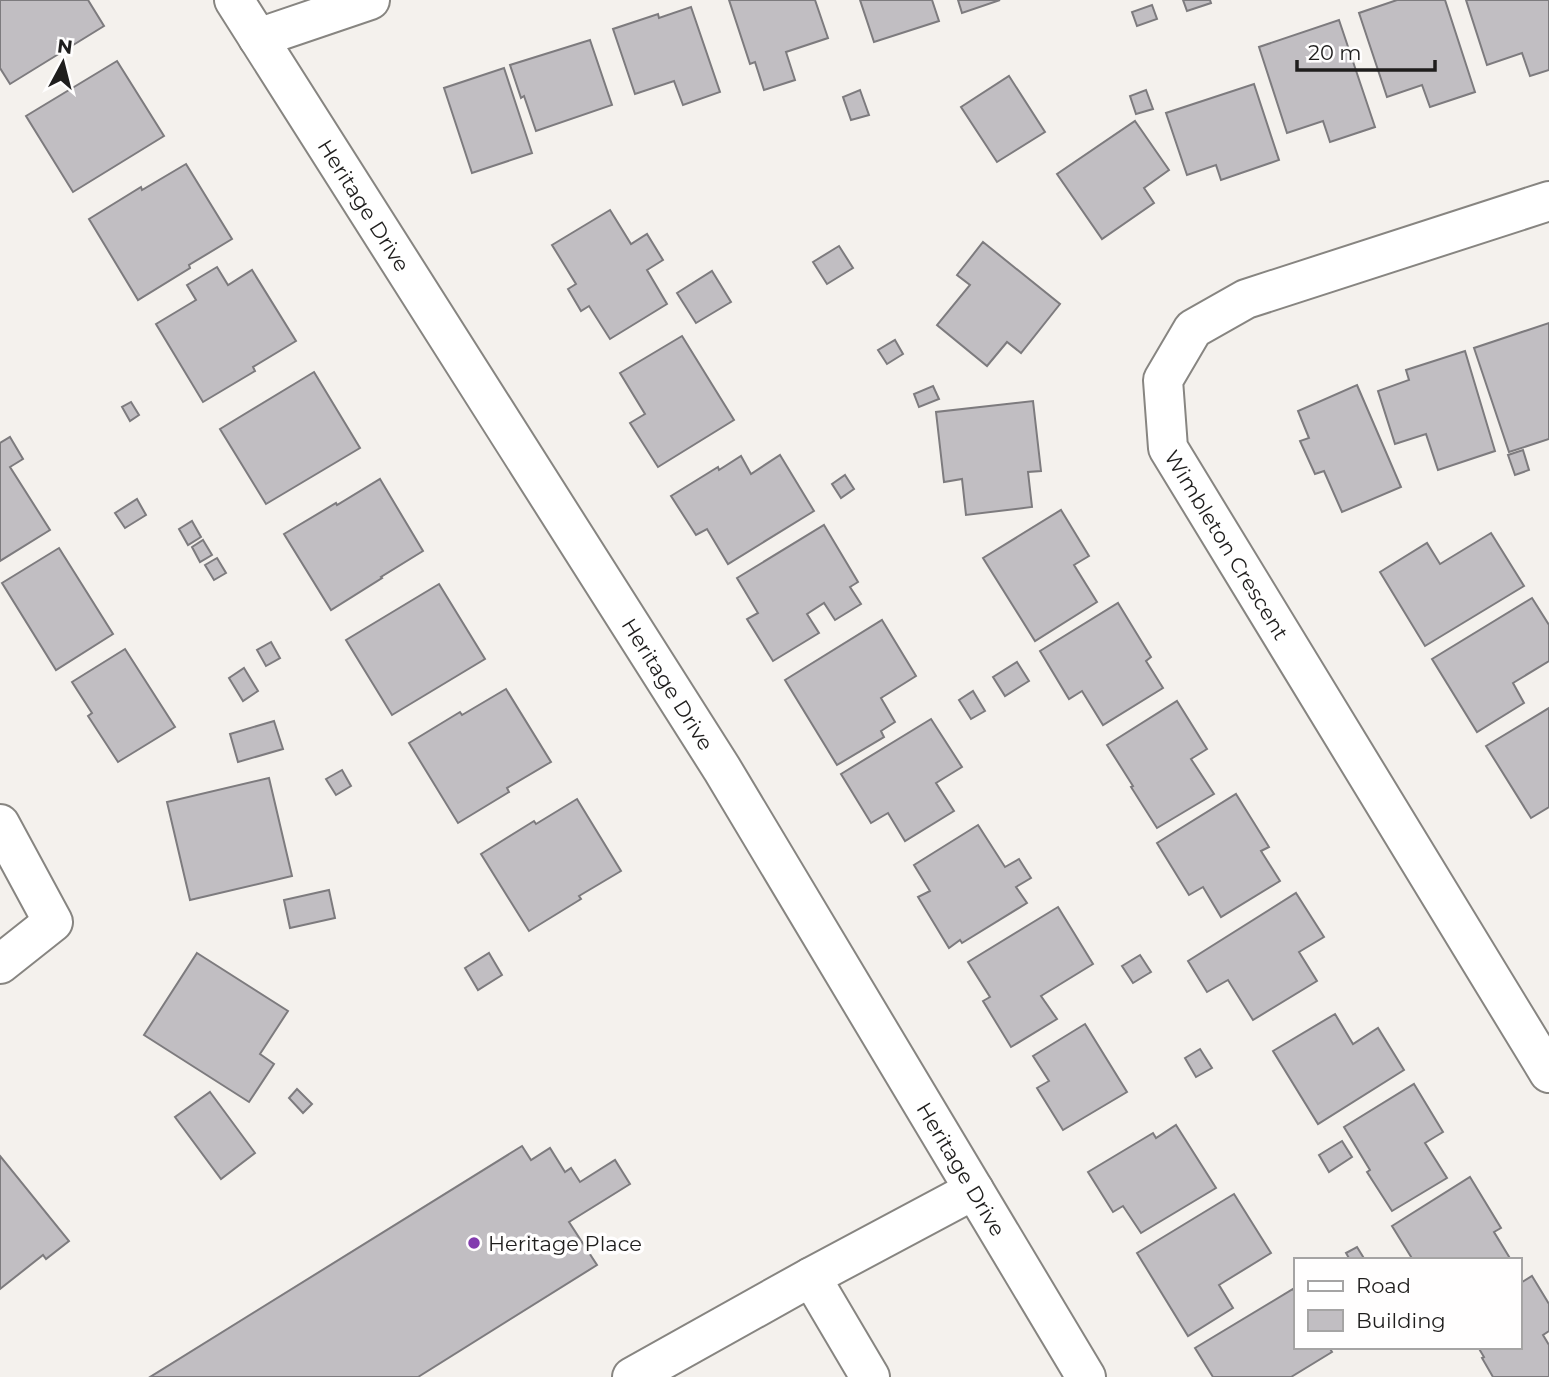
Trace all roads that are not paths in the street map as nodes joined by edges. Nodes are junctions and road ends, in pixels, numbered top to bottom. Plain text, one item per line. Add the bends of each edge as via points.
1 (234, 0) edge
2 (370, 0) edge
3 (258, 38) junction
4 (1549, 201) edge
5 (0, 824) edge
6 (0, 964) edge
7 (1549, 1073) edge
8 (974, 1189) junction
9 (811, 1277) junction
10 (632, 1377) edge
11 (870, 1377) edge
12 (1086, 1377) edge

1 - 3 street, Heritage Drive
2 - 3 street
3 - 8 street, Heritage Drive via 722,769
4 - 7 street, Wimbleton Crescent via 1246,299 1193,329 1163,380 1168,448
5 - 6 street via 53,922
8 - 9 street
8 - 12 street, Heritage Drive
9 - 10 street
9 - 11 street

